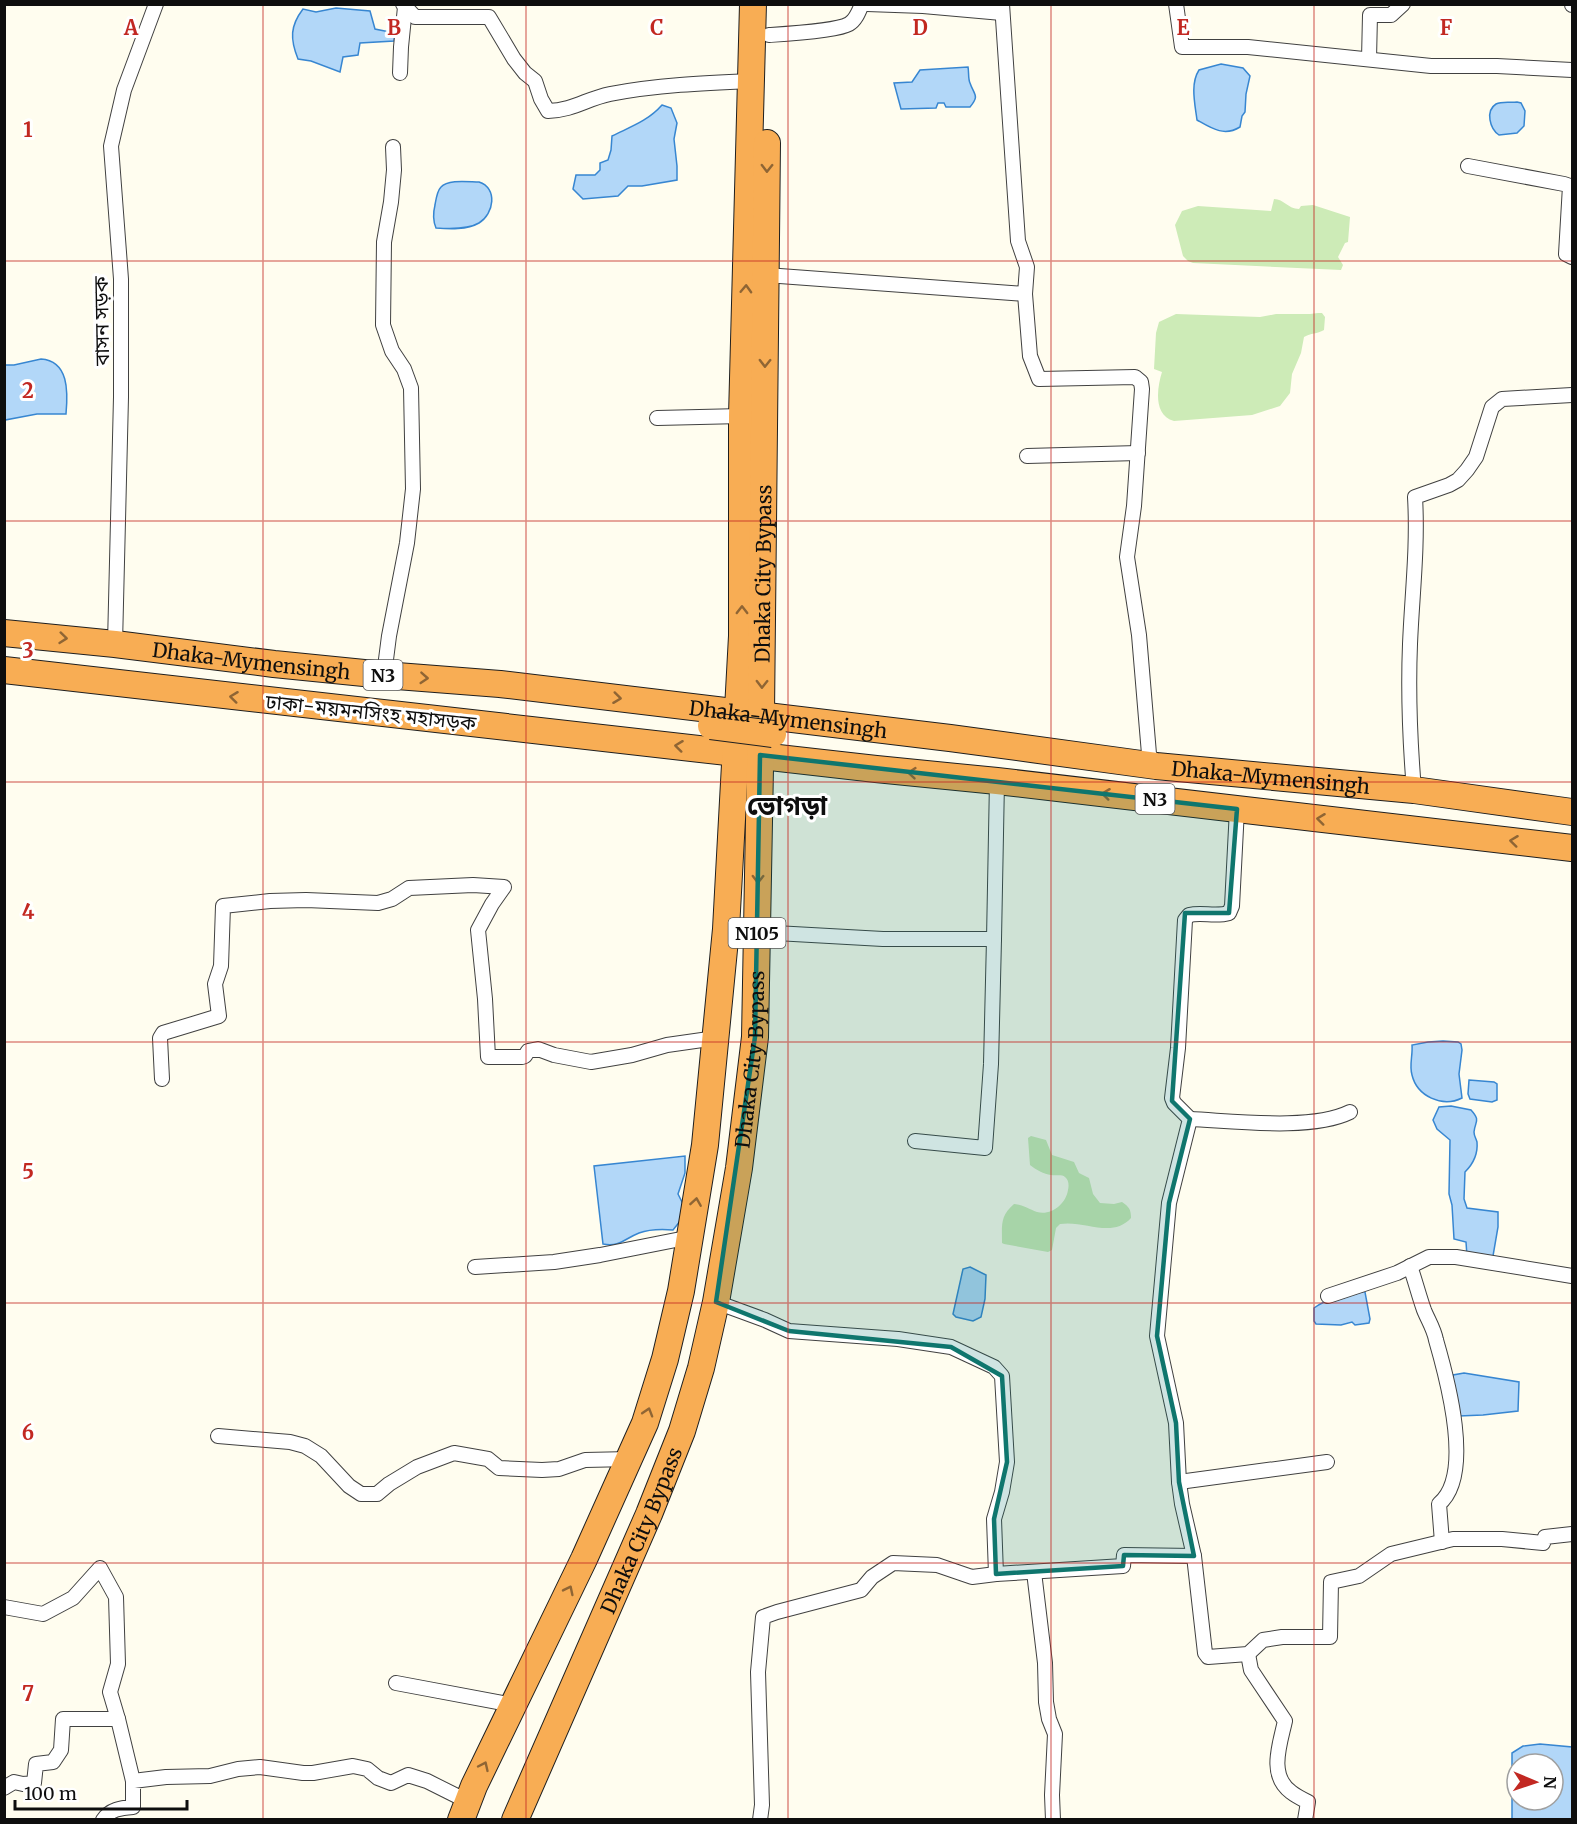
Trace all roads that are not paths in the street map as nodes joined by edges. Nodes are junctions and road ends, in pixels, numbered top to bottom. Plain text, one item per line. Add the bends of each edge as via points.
1 (156, 4) edge
2 (753, 4) edge
3 (770, 4) edge
4 (862, 4) edge
5 (867, 4) edge
6 (1176, 4) edge
7 (1403, 4) edge
8 (404, 6) edge
9 (1002, 9) edge
10 (769, 35) junction
11 (1369, 59) junction
12 (1572, 70) edge
13 (400, 73) dead end
14 (752, 81) junction
15 (393, 147) dead end
16 (1468, 166) dead end
17 (1572, 257) edge
18 (766, 275) junction
19 (1025, 294) junction
20 (1572, 395) edge
21 (742, 416) junction
22 (657, 418) dead end
23 (1138, 453) junction
24 (1027, 456) dead end
25 (4, 633) edge
26 (115, 644) junction
27 (4, 670) edge
28 (384, 675) junction
29 (711, 726) dead end
30 (754, 734) junction
31 (1156, 766) junction
32 (997, 781) junction
33 (1414, 790) junction
34 (1237, 809) junction
35 (1572, 812) edge
36 (1572, 824) edge
37 (1572, 848) edge
38 (757, 932) junction
39 (994, 939) junction
40 (716, 1038) junction
41 (162, 1079) dead end
42 (1350, 1112) dead end
43 (1190, 1119) junction
44 (915, 1141) dead end
45 (691, 1237) junction
46 (1410, 1266) junction
47 (476, 1267) dead end
48 (1572, 1276) edge
49 (1328, 1296) dead end
50 (716, 1302) junction
51 (218, 1436) dead end
52 (630, 1459) junction
53 (1328, 1462) dead end
54 (1179, 1482) junction
55 (1572, 1534) edge
56 (1442, 1542) junction
57 (1194, 1556) junction
58 (1034, 1572) junction
59 (996, 1574) junction
60 (4, 1607) edge
61 (1248, 1654) junction
62 (396, 1683) dead end
63 (513, 1705) junction
64 (118, 1719) junction
65 (133, 1781) junction
66 (4, 1788) edge
67 (465, 1811) edge
68 (103, 1820) edge
69 (515, 1820) edge
70 (760, 1820) edge
71 (1053, 1820) edge
72 (1305, 1820) edge

1 - 26 street, বাসন সড়ক via 124,90 111,146 121,279
2 - 14 highway
3 - 10 highway, Dhaka City Bypass / N105
4 - 10 street via 849,24
5 - 9 street
6 - 11 street via 1182,46 1248,47
7 - 11 street via 1391,15 1370,15
8 - 13 street
8 - 14 street via 415,17 489,17 514,59 535,81 548,111 564,110 607,95
9 - 19 street via 1018,241 1027,267
10 -> 18 highway, Dhaka City Bypass / N105
11 - 12 street via 1431,66
21 -> 14 highway
15 - 28 street via 391,202 384,242 383,325 411,388 413,489
16 - 17 street via 1570,186 1566,254
18 - 19 street
18 -> 30 highway, Dhaka City Bypass / N105
19 - 23 street via 1030,356 1039,379 1135,377 1141,382
20 - 33 street via 1502,399 1492,407 1476,457 1467,470 1449,485 1415,497 1409,734
21 - 22 street
30 -> 21 highway via 742,636
23 - 24 street
23 - 31 street via 1127,557 1139,635 1149,754
25 -> 26 highway, Dhaka-Mymensingh / N3
26 - 28 highway, Dhaka-Mymensingh / N3
30 -> 27 highway, ঢাকা-ময়মনসিংহ মহাসড়ক / N3 via 502,725
28 -> 30 highway, Dhaka-Mymensingh / N3 via 500,684
29 - 30 highway, bridge
30 - 31 highway, Dhaka-Mymensingh / N3
32 -> 30 highway, Dhaka-Mymensingh / N3 via 876,769
30 - 36 highway via 1064,765
30 -> 38 highway, Dhaka City Bypass / N105
30 - 40 highway, Dhaka City Bypass / N105 via 726,929
31 - 33 highway, Dhaka-Mymensingh / N3
34 -> 32 highway, Dhaka-Mymensingh / N3
32 - 39 street
33 - 35 highway, Dhaka-Mymensingh / N3
37 -> 34 highway, Dhaka-Mymensingh / N3
34 - 43 street via 1229,913 1195,914 1185,920 1172,1098
38 - 39 street via 883,939
38 - 50 highway, Dhaka City Bypass / N105 via 755,1037 739,1168
39 - 44 street via 985,1148
40 - 41 street via 591,1062 538,1049 522,1057 488,1057 478,930 504,887 432,886 409,888 378,903 294,900 223,906 221,966 215,984 219,1016 163,1033
45 -> 40 highway, Dhaka City Bypass / N105
42 - 43 street via 1336,1119 1279,1124
43 - 54 street via 1169,1203 1157,1336 1176,1423
45 - 47 street via 554,1262
52 -> 45 highway, Dhaka City Bypass / N105 via 664,1359
46 - 48 street via 1429,1257 1456,1257
46 - 49 street
46 - 56 street via 1436,1337 1455,1420 1451,1488 1438,1504
50 - 59 street via 789,1331 951,1347 994,1367 1002,1376 1007,1462 994,1519
50 - 69 highway, Dhaka City Bypass / N105 via 701,1368 670,1462
51 - 52 street via 305,1446 361,1494 376,1494 417,1467 454,1454 488,1459 499,1468 542,1470 585,1460
63 -> 52 highway, Dhaka City Bypass / N105
53 - 54 street
54 - 57 street
55 - 56 street via 1545,1537 1543,1543 1502,1539
56 - 61 street via 1390,1554 1359,1576 1331,1582 1330,1637 1263,1640
57 - 58 street via 1124,1556 1123,1566
57 - 61 street via 1205,1653 1208,1657
58 - 59 street
58 - 71 street via 1046,1702 1055,1734
59 - 70 street via 972,1577 937,1565 893,1563 861,1590 763,1617 758,1672
60 - 64 street via 43,1614 73,1598 100,1568 116,1597 118,1664 110,1692
61 - 72 street via 1251,1670 1286,1721 1277,1756 1279,1779 1289,1792 1308,1802
62 - 63 street
67 -> 63 highway, Dhaka City Bypass / N105
64 - 65 street
64 - 66 street via 63,1719 61,1750 53,1762 36,1764 34,1783 14,1782
65 - 67 street via 210,1776 238,1768 303,1773 353,1766 391,1783 408,1775 427,1781
65 - 68 street via 133,1807 107,1814

